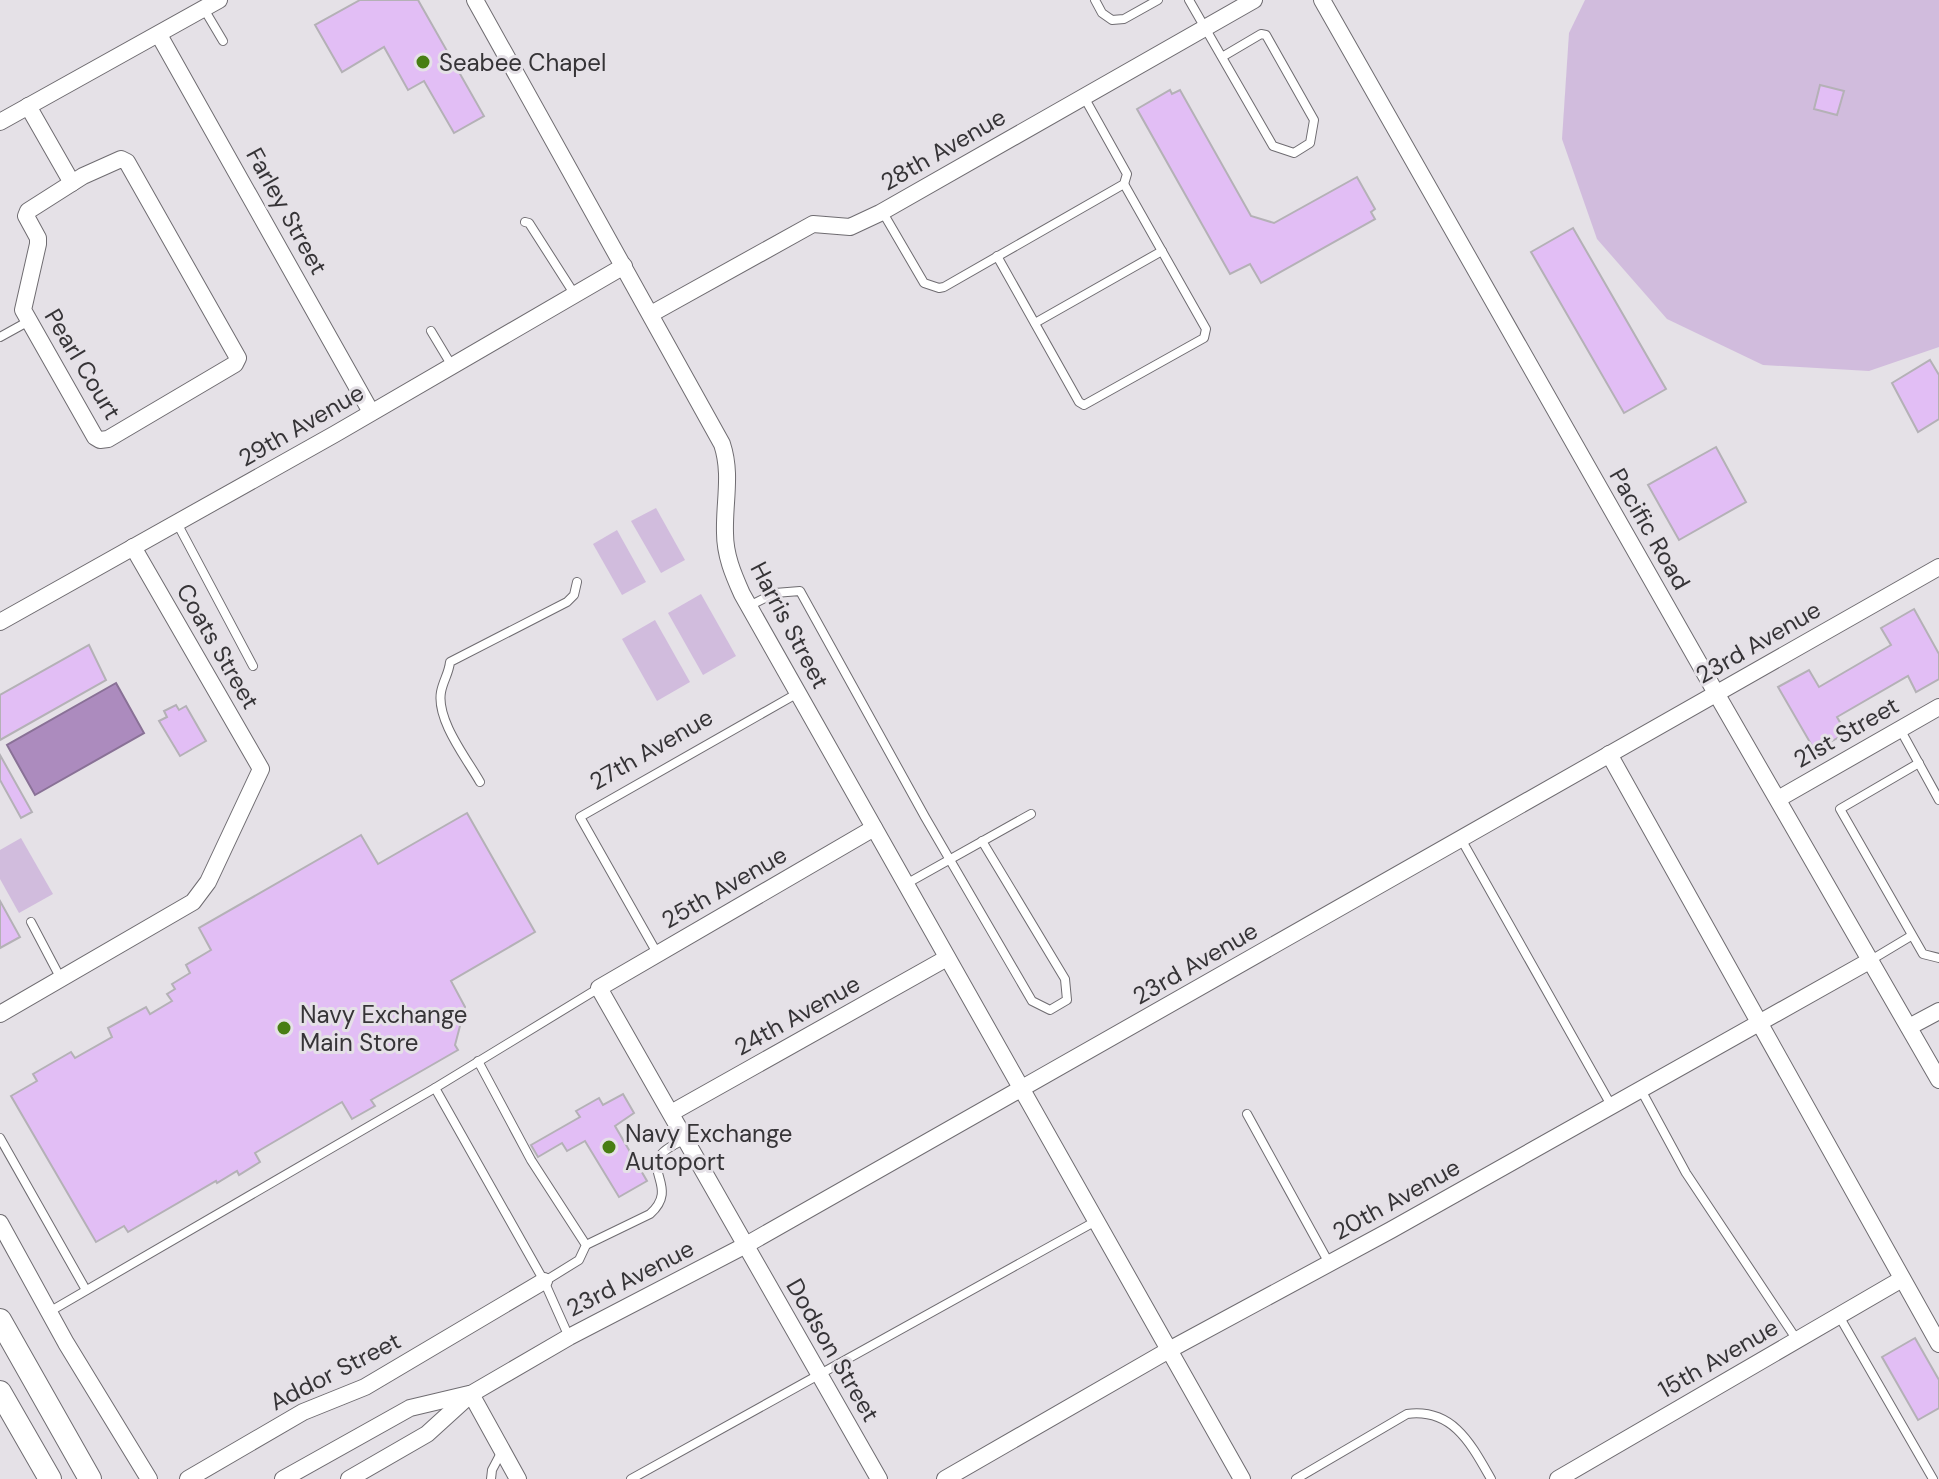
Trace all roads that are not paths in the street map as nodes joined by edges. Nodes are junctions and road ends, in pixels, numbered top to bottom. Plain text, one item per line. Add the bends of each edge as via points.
1 (219, 0) edge
2 (475, 0) edge
3 (1095, 0) edge
4 (1158, 0) edge
5 (1189, 0) edge
6 (1254, 0) edge
7 (1322, 0) edge
8 (204, 9) junction
9 (1205, 28) junction
10 (159, 35) junction
11 (223, 41) dead end
12 (1222, 57) junction
13 (1084, 97) junction
14 (28, 106) junction
15 (0, 122) edge
16 (72, 183) junction
17 (1124, 184) junction
18 (882, 211) junction
19 (525, 222) dead end
20 (1162, 251) junction
21 (997, 256) junction
22 (624, 266) junction
23 (575, 295) junction
24 (651, 314) junction
25 (29, 321) junction
26 (1035, 323) junction
27 (431, 331) dead end
28 (0, 337) edge
29 (452, 366) junction
30 (371, 412) junction
31 (177, 522) junction
32 (133, 547) junction
33 (1937, 572) edge
34 (577, 582) dead end
35 (748, 606) junction
36 (0, 622) edge
37 (253, 666) dead end
38 (799, 693) junction
39 (1716, 693) junction
40 (1939, 707) edge
41 (1900, 729) junction
42 (1609, 754) junction
43 (1919, 763) junction
44 (480, 782) dead end
45 (1778, 799) junction
46 (1939, 800) edge
47 (1031, 814) dead end
48 (874, 828) junction
49 (1461, 839) junction
50 (982, 841) junction
51 (950, 859) junction
52 (905, 884) junction
53 (31, 922) dead end
54 (1911, 936) junction
55 (657, 953) junction
56 (947, 958) junction
57 (1939, 958) edge
58 (1871, 960) junction
59 (61, 979) junction
60 (599, 988) junction
61 (1939, 1011) edge
62 (0, 1014) edge
63 (1759, 1022) junction
64 (1909, 1027) junction
65 (478, 1061) junction
66 (1939, 1080) edge
67 (435, 1088) junction
68 (1641, 1089) junction
69 (1022, 1090) junction
70 (1611, 1105) junction
71 (671, 1113) junction
72 (1247, 1114) dead end
73 (0, 1138) edge
74 (687, 1138) junction
75 (1096, 1221) junction
76 (0, 1223) edge
77 (586, 1245) junction
78 (746, 1245) junction
79 (1329, 1264) junction
80 (1902, 1279) junction
81 (544, 1281) junction
82 (86, 1290) junction
83 (48, 1312) junction
84 (1839, 1316) junction
85 (0, 1320) edge
86 (569, 1337) junction
87 (1797, 1340) junction
88 (1939, 1344) edge
89 (1169, 1350) junction
90 (820, 1375) junction
91 (0, 1392) edge
92 (471, 1394) junction
93 (502, 1450) junction
94 (50, 1479) edge
95 (90, 1479) edge
96 (149, 1479) edge
97 (188, 1479) edge
98 (283, 1479) edge
99 (349, 1479) edge
100 (491, 1479) edge
101 (518, 1479) edge
102 (631, 1479) edge
103 (879, 1479) edge
104 (945, 1479) edge
105 (1242, 1479) edge
106 (1296, 1479) edge
107 (1491, 1479) edge
108 (1558, 1479) edge
109 (1933, 1479) edge

1 - 8 street
2 - 22 street, Harris Street
3 - 4 lane via 1112,20
5 - 9 lane
6 - 9 street, 28th Avenue
7 - 39 street, Pacific Road
8 - 10 street
8 - 11 lane
9 - 12 lane
9 - 13 street, 28th Avenue
10 - 14 street
10 - 30 street, Farley Street
12 - 12 lane via 1273,146 1294,153 1310,143 1314,120 1266,35
13 - 17 lane via 1127,174
13 - 18 street, 28th Avenue
14 - 15 street
14 - 16 street
16 - 25 street, Pearl Court via 26,216 38,238 23,310
16 - 25 street, Pearl Court via 116,160 127,162 238,358 100,440
17 - 20 lane
17 - 21 lane
18 - 21 lane via 929,286 944,287
18 - 24 street, 28th Avenue via 850,227 813,224
19 - 23 lane
20 - 26 lane
20 - 26 lane via 1206,329 1204,338 1089,404 1079,402
21 - 26 lane
22 - 23 street, 29th Avenue
22 - 24 street, Harris Street
23 - 29 street, 29th Avenue
24 - 35 street, Harris Street via 727,458 725,542
25 - 28 lane
27 - 29 lane
29 - 30 street, 29th Avenue
30 - 31 street, 29th Avenue
31 - 32 street, 29th Avenue
31 - 37 lane
32 - 36 street, 29th Avenue
32 - 59 street, Coats Street via 261,769 208,882 193,902
33 - 39 street, 23rd Avenue
34 - 44 lane via 567,602 450,662 441,692 444,720
35 - 38 street, Harris Street
35 - 51 lane via 775,593 800,591
38 - 48 street, Harris Street
38 - 55 lane, 27th Avenue via 580,817
39 - 42 street, 23rd Avenue
39 - 45 street, Pacific Road
40 - 41 street, 21st Street
41 - 43 lane
41 - 45 street, 21st Street
42 - 49 street, 23rd Avenue
42 - 63 street
43 - 46 lane
43 - 54 lane via 1840,809
45 - 58 street, Pacific Road
47 - 50 lane
48 - 52 street, Harris Street
48 - 55 street, 25th Avenue
49 - 69 street, 23rd Avenue
49 - 70 lane
50 - 51 lane
50 - 51 lane via 1065,979 1067,1000 1050,1010 1032,1001
51 - 52 lane
52 - 56 street, Harris Street
53 - 59 lane
54 - 57 lane via 1923,954
54 - 58 lane
55 - 60 street, 25th Avenue
56 - 69 street, Harris Street
56 - 71 street, 24th Avenue
58 - 63 street, 20th Avenue
58 - 64 street, Pacific Road
59 - 62 street
60 - 65 lane
60 - 71 street, Dodson Street
61 - 64 street
63 - 68 street, 20th Avenue
63 - 80 street
64 - 66 street, Pacific Road
65 - 67 lane
65 - 77 lane via 531,1160
67 - 81 lane
67 - 82 lane
68 - 70 street, 20th Avenue
68 - 87 lane via 1686,1173
69 - 75 street, Harris Street
69 - 78 street, 23rd Avenue
70 - 79 street, 20th Avenue
71 - 74 street, Dodson Street
72 - 79 lane
73 - 82 lane
74 - 77 lane via 660,1154 662,1186 656,1209
74 - 78 street, Dodson Street
75 - 89 street, Harris Street
75 - 90 lane
76 - 83 street
77 - 81 lane via 579,1260
78 - 86 street, 23rd Avenue
78 - 90 street, Dodson Street
79 - 89 street, 20th Avenue
80 - 84 street, 15th Avenue
80 - 88 street
81 - 86 lane
81 - 97 street, Addor Street via 365,1387 303,1412
82 - 83 lane
83 - 96 street
84 - 87 street, 15th Avenue
84 - 109 lane
85 - 95 main road
86 - 92 street, 23rd Avenue
87 - 108 street, 15th Avenue
89 - 104 street, 20th Avenue
89 - 105 street, Harris Street
90 - 102 lane
90 - 103 street, Dodson Street
91 - 94 main road
92 - 93 street
92 - 98 street, 23rd Avenue via 410,1408
92 - 99 street, 23rd Avenue via 427,1434
93 - 100 lane
93 - 101 street
106 - 107 lane via 1407,1414 1425,1412 1458,1428

